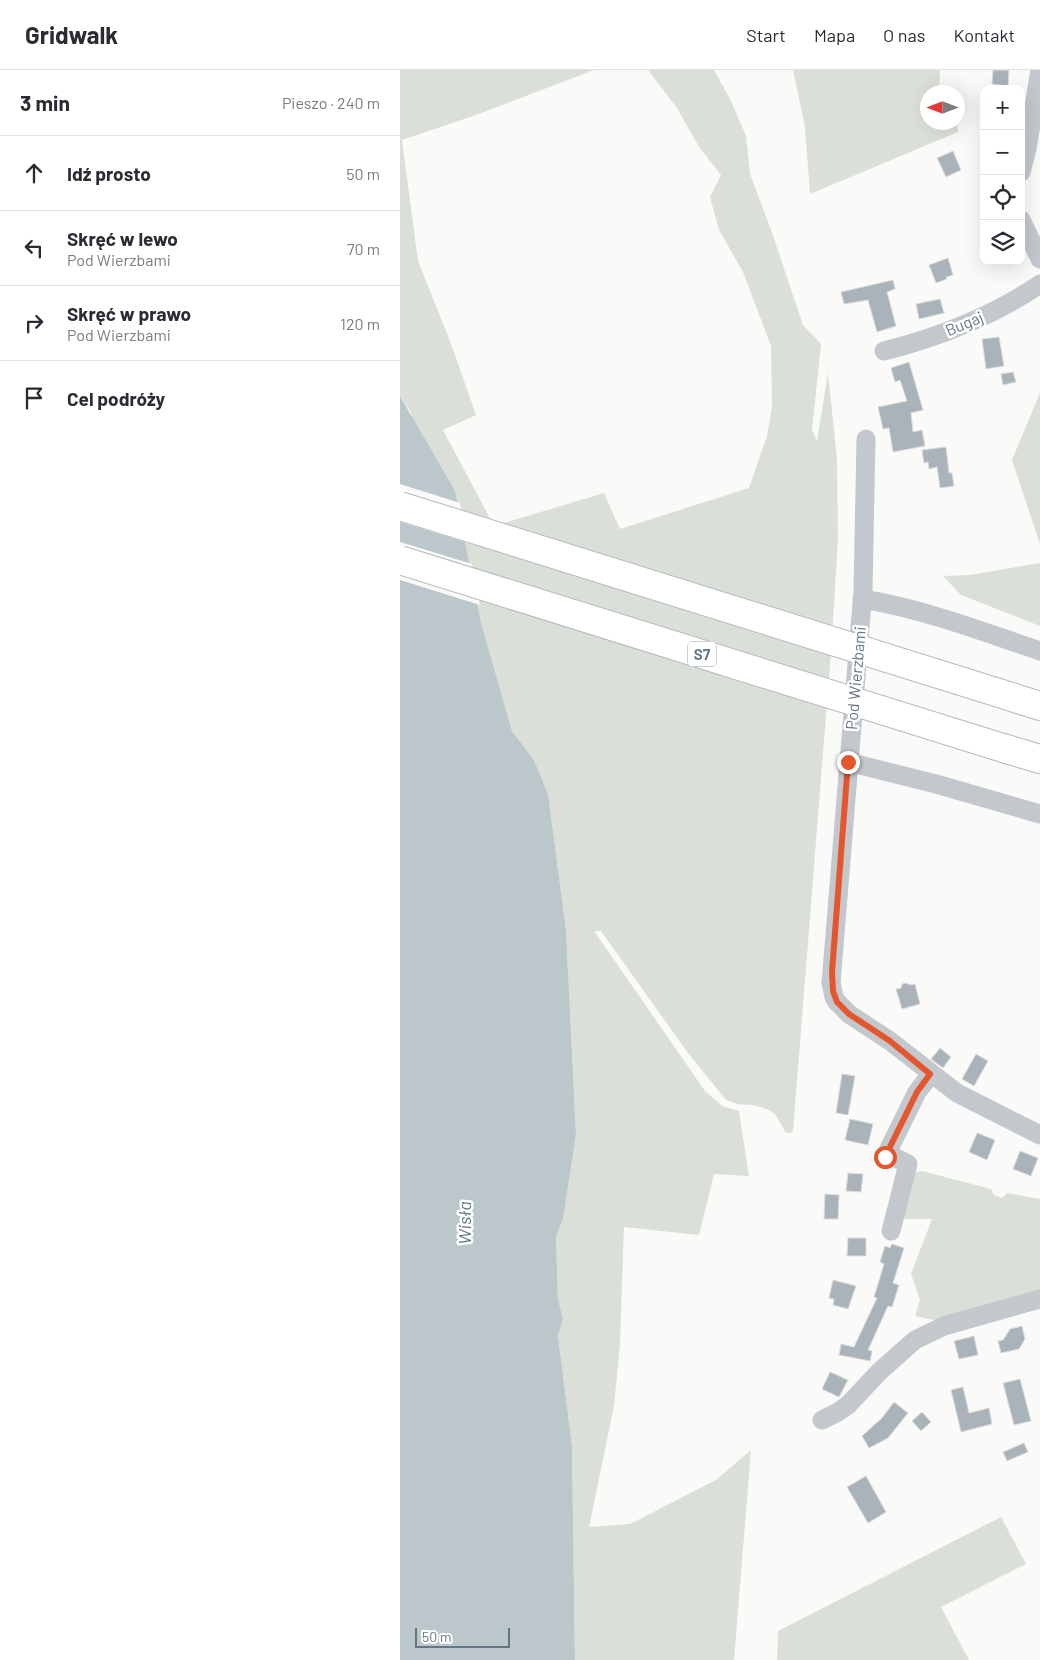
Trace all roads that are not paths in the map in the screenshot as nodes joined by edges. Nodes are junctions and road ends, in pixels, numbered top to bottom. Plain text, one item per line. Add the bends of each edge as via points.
1 (1040, 70) edge
2 (1025, 157) edge
3 (1025, 228) edge
4 (1040, 259) edge
5 (1040, 284) edge
6 (884, 351) dead end
7 (866, 439) dead end
8 (400, 506) edge
9 (400, 560) edge
10 (862, 599) junction
11 (1040, 651) edge
12 (1040, 706) edge
13 (1040, 760) edge
14 (848, 762) junction
15 (1040, 814) edge
16 (930, 1074) junction
17 (1040, 1135) edge
18 (891, 1231) dead end
19 (1040, 1299) edge
20 (822, 1420) dead end

1 - 2 street
3 - 4 street
5 - 6 street, Bugaj via 1006,305 961,325
7 - 10 street, Pod Wierzbami
8 - 12 highway, bridge
9 - 13 highway, S7, bridge
10 - 11 street via 924,612
10 - 14 street, Pod Wierzbami
14 - 15 street
14 - 16 street, Pod Wierzbami via 833,991 837,1002 849,1014 890,1041
16 - 17 street, Pod Wierzbami via 957,1093
16 - 18 street via 917,1092 885,1157 908,1164
19 - 20 street via 944,1326 915,1340 848,1405

